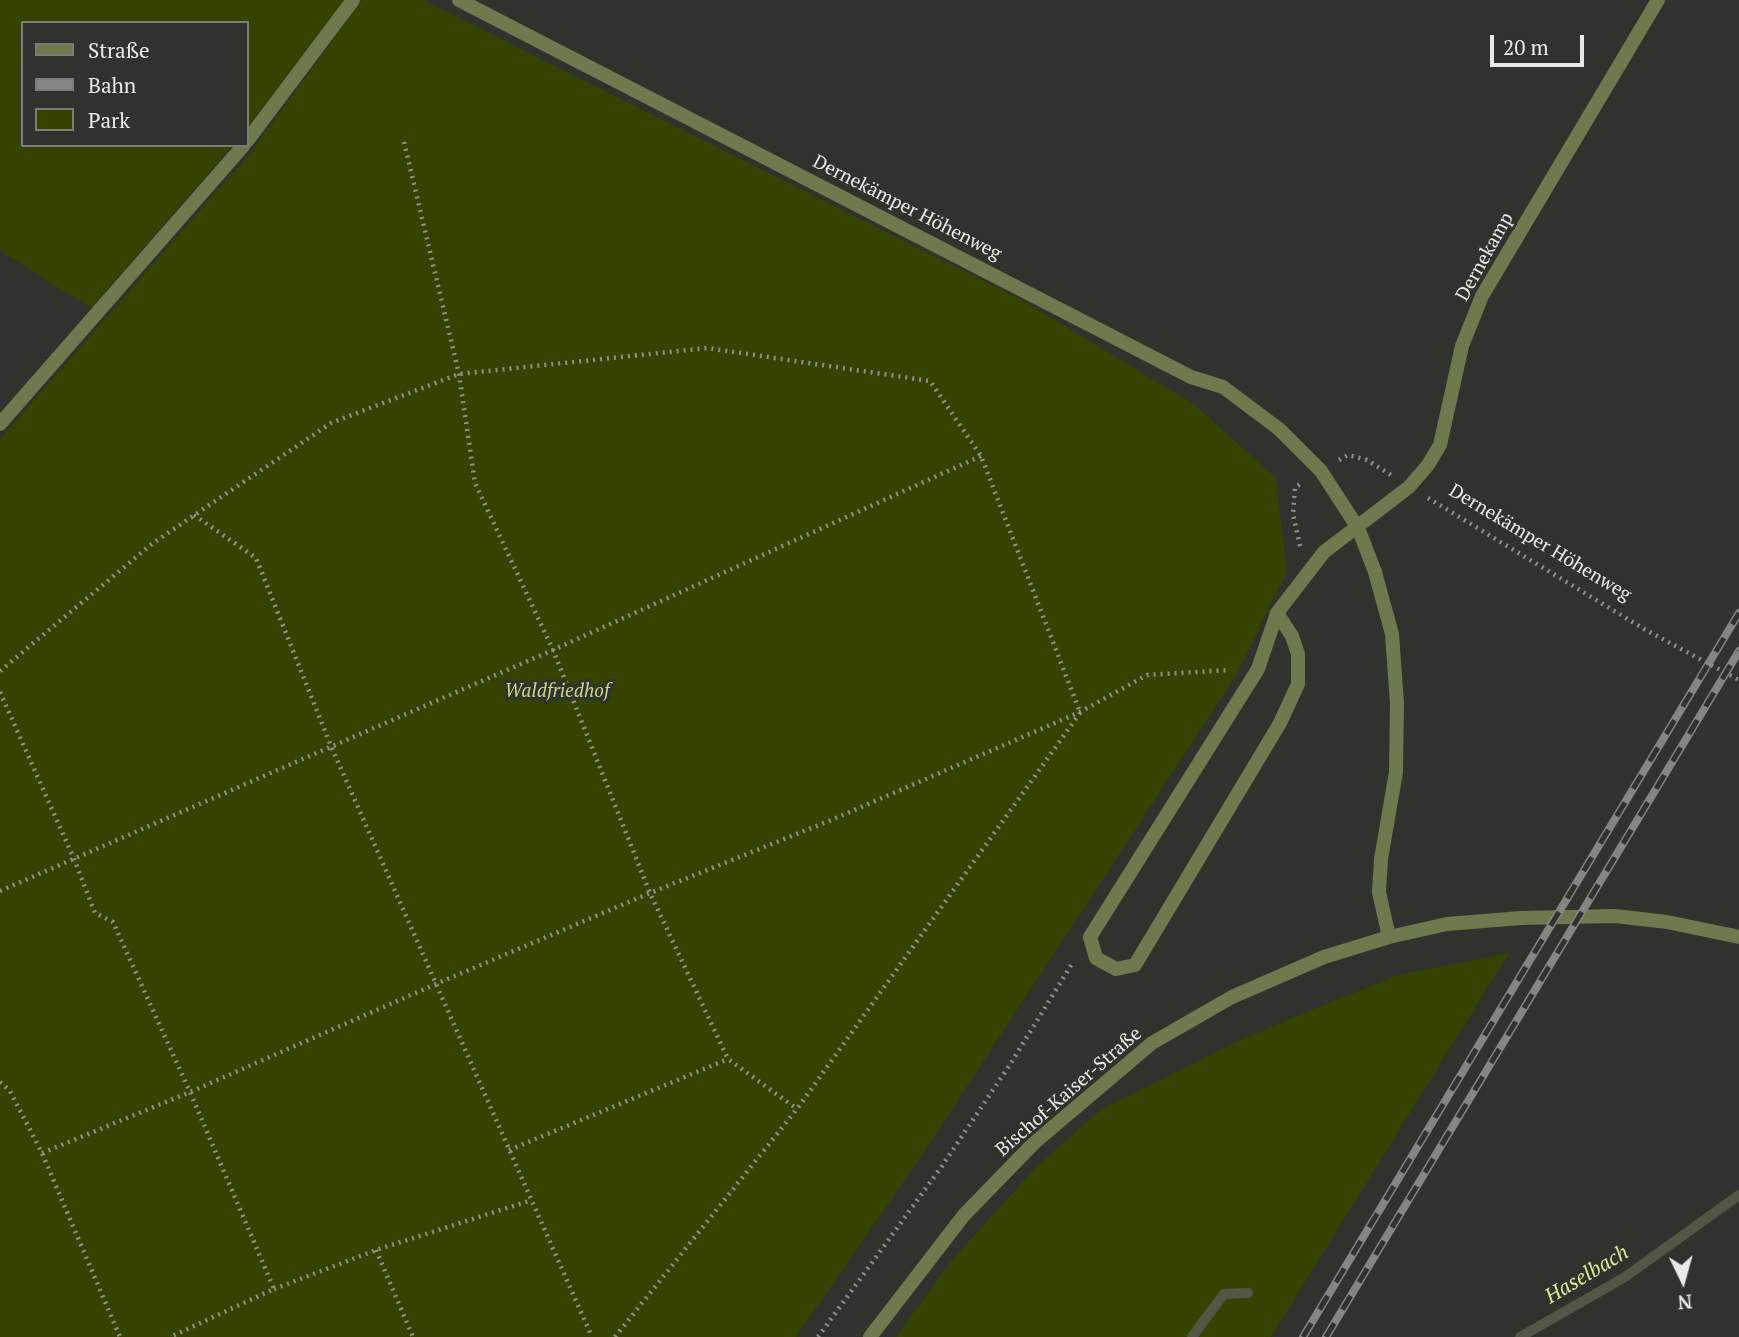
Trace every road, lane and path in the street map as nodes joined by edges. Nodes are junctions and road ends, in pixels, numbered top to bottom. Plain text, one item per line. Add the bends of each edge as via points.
1 (353, 0) edge
2 (459, 0) edge
3 (1658, 0) edge
4 (248, 139) edge
5 (404, 142) dead end
6 (242, 147) edge
7 (459, 374) junction
8 (0, 424) edge
9 (981, 456) junction
10 (1321, 471) junction
11 (1409, 487) junction
12 (194, 515) junction
13 (1357, 528) junction
14 (1307, 574) junction
15 (1277, 613) junction
16 (553, 650) junction
17 (1258, 668) junction
18 (0, 671) edge
19 (1739, 680) edge
20 (0, 692) edge
21 (1080, 712) junction
22 (331, 746) junction
23 (74, 859) junction
24 (0, 891) edge
25 (650, 893) junction
26 (1090, 937) junction
27 (1390, 937) junction
28 (1739, 937) edge
29 (436, 984) junction
30 (728, 1059) junction
31 (0, 1082) edge
32 (190, 1092) junction
33 (797, 1109) junction
34 (509, 1150) junction
35 (42, 1153) junction
36 (532, 1200) junction
37 (376, 1250) junction
38 (274, 1289) junction
39 (120, 1337) edge
40 (170, 1337) edge
41 (413, 1337) edge
42 (592, 1337) edge
43 (615, 1337) edge
44 (818, 1337) edge
45 (870, 1337) edge

1 - 4 street
2 - 10 street, Dernekämper Höhenweg via 1191,377 1223,387 1279,429
3 - 11 street, Dernekamp via 1482,296 1462,346 1440,444
5 - 7 path
6 - 8 street
7 - 9 path via 707,348 930,381
7 - 12 path via 331,423
7 - 16 path via 475,484
9 - 16 path
9 - 21 path
10 - 11 path, Dernekämper Höhenweg via 1348,455 1367,460
10 - 13 street, Dernekämper Höhenweg
10 - 14 path, Dernekämper Höhenweg via 1295,487 1293,514
11 - 13 street, Dernekamp
11 - 19 path, Dernekämper Höhenweg via 1644,629
12 - 18 path via 153,542
12 - 22 path via 256,558
13 - 14 street via 1324,552
13 - 27 street, Dernekämper Höhenweg via 1392,634 1396,772 1379,892
14 - 15 street
15 - 17 street
15 - 26 street via 1298,654 1298,684 1280,723 1135,965 1116,969 1097,958
16 - 22 path
16 - 25 path
17 - 21 path via 1147,675
17 - 26 street
20 - 23 path
21 - 25 path
21 - 33 path
22 - 23 path
22 - 29 path
23 - 24 path
23 - 32 path via 95,913 113,922
25 - 29 path
25 - 30 path
26 - 44 path via 942,1166
27 - 28 street, Bischof-Kaiser-Straße via 1447,924 1615,916
27 - 45 street, Bischof-Kaiser-Straße via 1324,957 1232,997 1152,1043 1034,1143 973,1206
29 - 32 path
29 - 34 path
30 - 33 path
30 - 34 path
31 - 35 path via 10,1091
32 - 35 path
32 - 38 path
33 - 43 path
34 - 36 path
35 - 39 path
36 - 37 path
36 - 42 path
37 - 38 path
37 - 41 path
38 - 40 path

